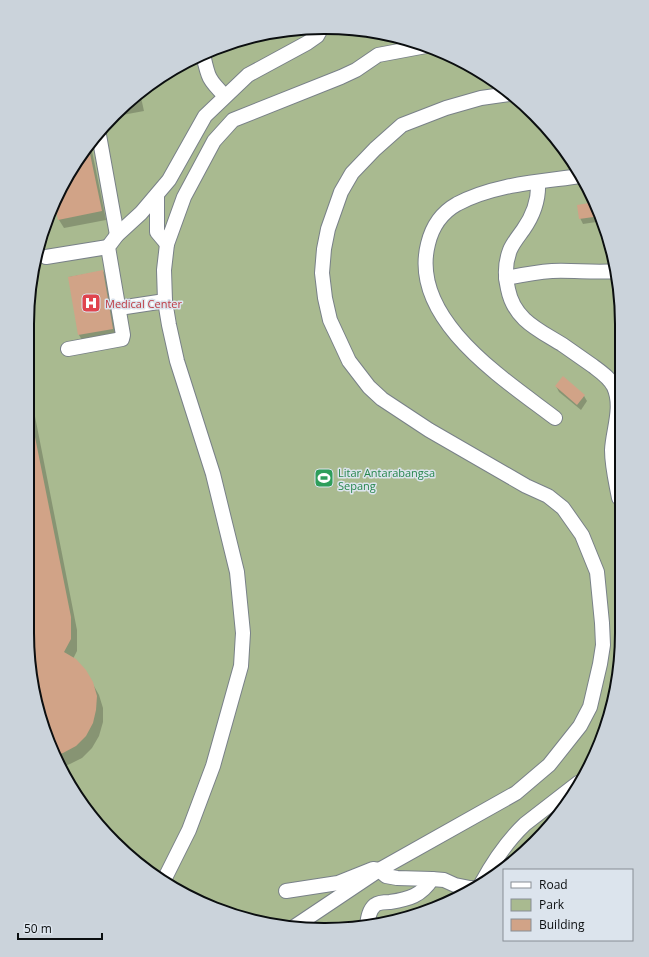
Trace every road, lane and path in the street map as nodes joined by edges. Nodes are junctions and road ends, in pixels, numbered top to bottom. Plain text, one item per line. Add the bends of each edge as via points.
1 (319, 34) edge
2 (415, 48) edge
3 (204, 60) edge
4 (502, 95) edge
5 (225, 96) junction
6 (100, 140) edge
7 (575, 177) edge
8 (538, 182) junction
9 (157, 195) junction
10 (118, 235) junction
11 (167, 244) junction
12 (108, 247) junction
13 (46, 257) dead end
14 (609, 270) edge
15 (506, 278) junction
16 (165, 301) junction
17 (119, 308) junction
18 (68, 348) dead end
19 (615, 392) edge
20 (554, 418) dead end
21 (615, 429) edge
22 (615, 476) edge
23 (568, 791) edge
24 (379, 870) junction
25 (487, 873) edge
26 (166, 876) edge
27 (432, 879) junction
28 (465, 887) edge
29 (286, 891) dead end
30 (368, 920) edge
31 (302, 922) edge

1 - 5 lane via 248,75
2 - 11 lane via 378,55 342,77 233,120 214,141 184,197
3 - 5 lane via 212,83
4 - 24 lane via 453,106 402,125 352,173 341,192 328,228 322,272 325,298 330,320 348,360 369,388 430,430 526,486 548,496 563,508 582,535 597,572 603,645 600,664 590,707 580,726 549,765 516,792
5 - 9 lane via 205,116
6 - 10 lane
7 - 8 lane
8 - 15 lane via 537,200 532,214 510,250
8 - 20 lane via 493,190 456,204 436,223 426,252 426,271 434,302 448,325 487,366
9 - 10 lane
9 - 11 lane via 157,232
10 - 12 lane
11 - 16 lane via 164,270
12 - 13 lane
12 - 17 lane
14 - 15 lane via 535,272
15 - 19 lane via 509,297 518,314 537,330 604,374
16 - 17 lane
16 - 26 lane via 177,361 213,474 237,572 243,633 241,666 213,766 189,830
17 - 18 lane via 122,339
21 - 22 lane via 612,452
23 - 25 lane via 517,832
24 - 27 lane via 386,876 397,878
24 - 29 lane via 367,870 338,883
24 - 31 lane
27 - 28 lane
27 - 30 lane via 427,887 411,898 374,906

